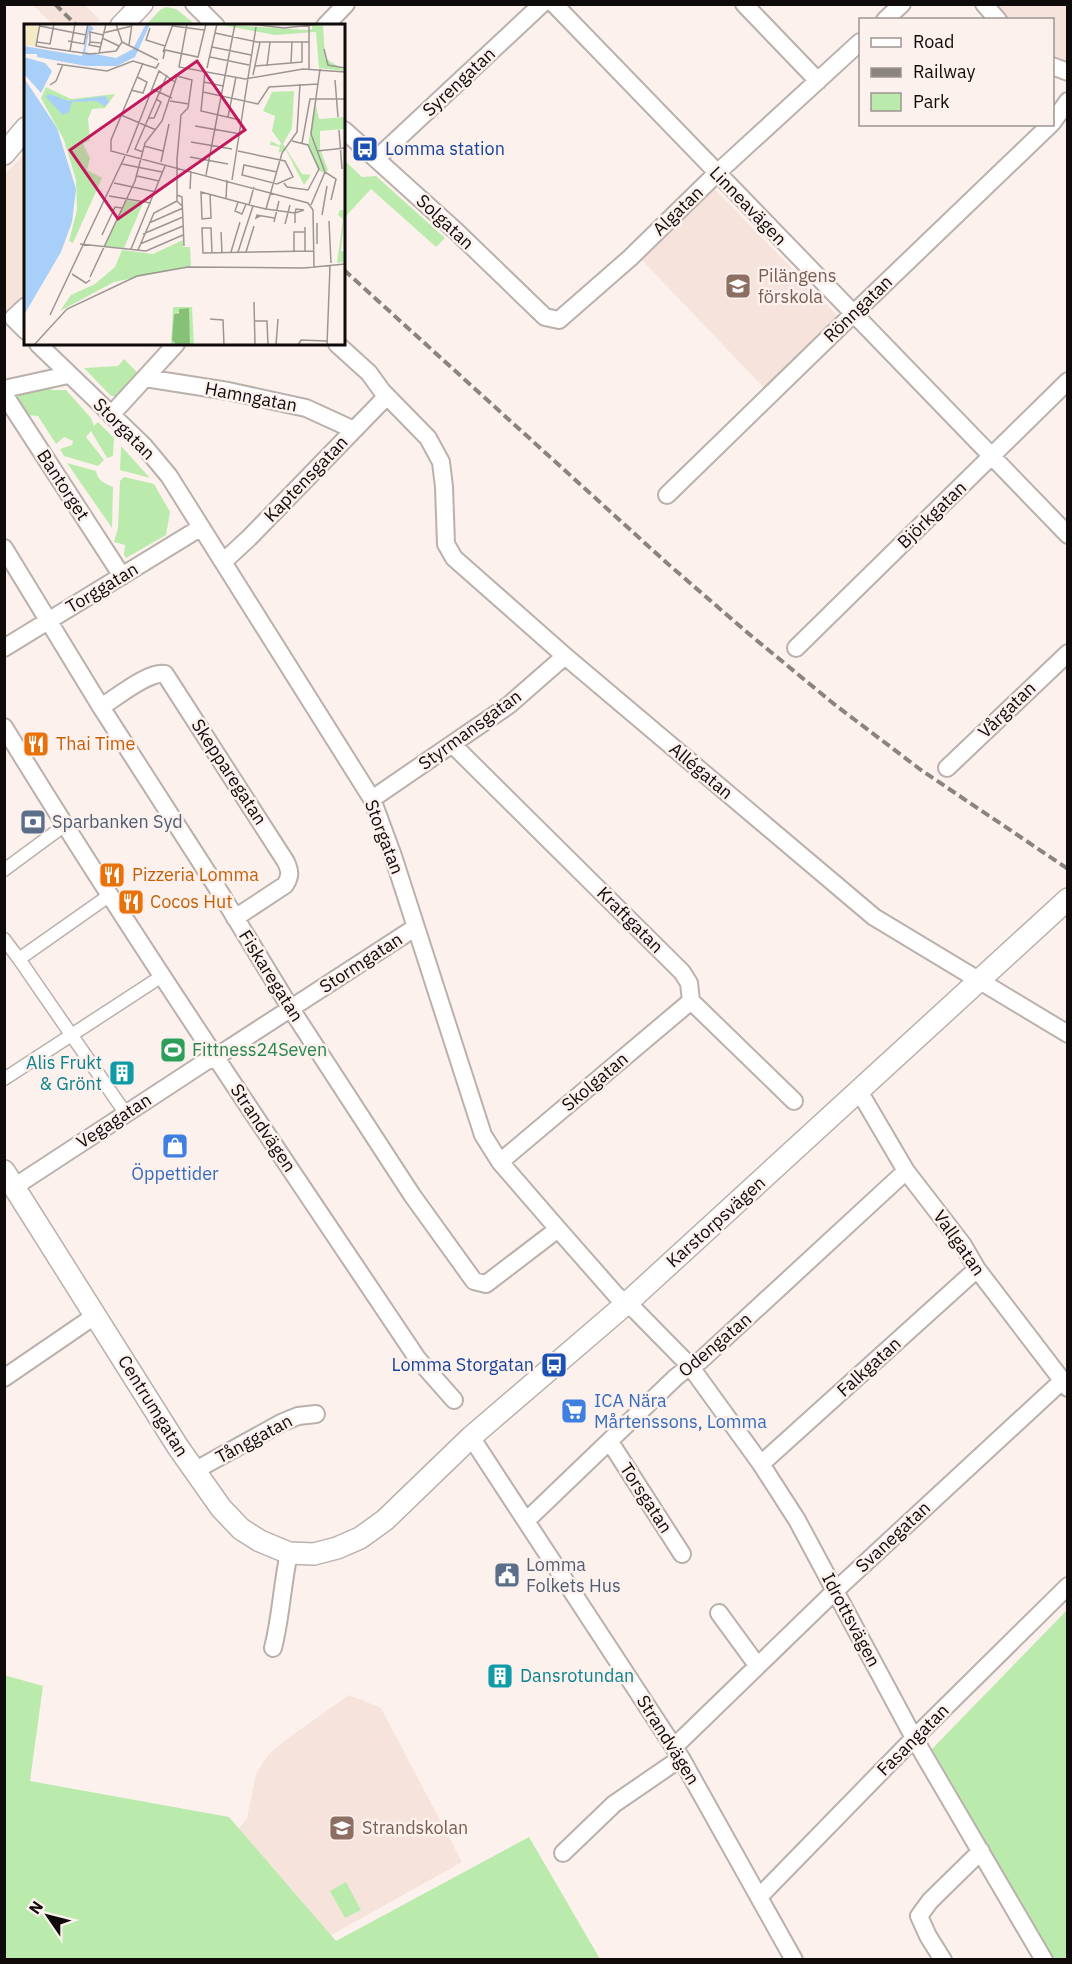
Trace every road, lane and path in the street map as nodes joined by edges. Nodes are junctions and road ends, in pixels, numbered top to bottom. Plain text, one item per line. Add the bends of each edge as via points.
1 (142, 4) edge
2 (194, 4) edge
3 (346, 4) edge
4 (542, 4) edge
5 (554, 4) edge
6 (744, 4) edge
7 (902, 4) edge
8 (984, 4) edge
9 (887, 18) edge
10 (996, 18) edge
11 (123, 24) edge
12 (214, 24) edge
13 (327, 24) edge
14 (859, 44) edge
15 (1054, 66) edge
16 (1068, 72) edge
17 (818, 81) junction
18 (1068, 101) edge
19 (1054, 121) edge
20 (1050, 126) edge
21 (24, 130) edge
22 (345, 131) edge
23 (4, 154) edge
24 (375, 159) junction
25 (716, 174) junction
26 (24, 308) edge
27 (853, 314) junction
28 (545, 317) joint
29 (24, 329) edge
30 (39, 345) edge
31 (176, 345) edge
32 (338, 345) edge
33 (68, 375) junction
34 (145, 378) junction
35 (1068, 381) edge
36 (4, 389) edge
37 (4, 394) edge
38 (387, 396) junction
39 (111, 415) junction
40 (354, 430) junction
41 (991, 457) junction
42 (667, 495) dead end
43 (200, 528) junction
44 (1068, 535) edge
45 (4, 548) edge
46 (223, 562) junction
47 (122, 576) junction
48 (50, 620) junction
49 (4, 648) edge
50 (796, 648) dead end
51 (1068, 653) edge
52 (565, 656) junction
53 (101, 708) junction
54 (4, 727) edge
55 (453, 745) junction
56 (947, 768) dead end
57 (372, 799) junction
58 (65, 825) junction
59 (4, 870) edge
60 (110, 895) junction
61 (1068, 899) edge
62 (235, 918) junction
63 (416, 927) junction
64 (4, 939) edge
65 (19, 959) junction
66 (162, 976) junction
67 (980, 981) junction
68 (691, 1002) junction
69 (291, 1009) junction
70 (1068, 1034) edge
71 (72, 1035) junction
72 (216, 1057) junction
73 (4, 1079) edge
74 (859, 1091) junction
75 (794, 1101) dead end
76 (126, 1114) junction
77 (500, 1162) junction
78 (906, 1171) junction
79 (9, 1179) edge
80 (558, 1229) junction
81 (977, 1269) junction
82 (627, 1303) junction
83 (96, 1315) junction
84 (690, 1366) junction
85 (4, 1378) edge
86 (1065, 1384) edge
87 (454, 1400) dead end
88 (316, 1414) dead end
89 (471, 1437) junction
90 (610, 1442) junction
91 (761, 1464) junction
92 (194, 1471) junction
93 (526, 1521) junction
94 (360, 1538) joint
95 (290, 1553) junction
96 (682, 1554) dead end
97 (1068, 1586) edge
98 (836, 1590) junction
99 (719, 1613) dead end
100 (273, 1648) dead end
101 (757, 1665) junction
102 (914, 1738) junction
103 (678, 1752) junction
104 (981, 1851) junction
105 (562, 1852) dead end
106 (760, 1896) junction
107 (794, 1959) edge
108 (943, 1959) edge
109 (1044, 1959) edge

1 - 11 street
2 - 12 street
3 - 13 street
4 - 24 street, Syrengatan
5 - 25 street, Linneavägen
6 - 17 street
7 - 9 street
8 - 10 street
14 - 17 street, Algatan
15 - 16 street
17 - 25 street, Algatan
18 - 19 street, Rönngatan
20 - 27 street, Rönngatan
21 - 23 street
22 - 24 street, Solgatan
24 - 28 street, Solgatan
25 - 27 street, Linneavägen
25 - 28 street, Algatan via 559,321
26 - 29 street via 13,318
27 - 41 street, Linneavägen
27 - 42 street, Rönngatan
30 - 33 street, Storgatan
31 - 34 street
32 - 38 street, Allégatan
33 - 36 street
33 - 39 street, Storgatan
34 - 39 street
34 - 40 street, Hamngatan via 306,408
35 - 41 street, Björkgatan
37 - 47 street, Bantorget
38 - 40 street, Kaptensgatan
38 - 52 street, Allégatan via 428,438 441,462 446,544 454,558
39 - 43 street, Storgatan via 169,476
40 - 46 street, Kaptensgatan
41 - 44 street, Linneavägen
41 - 50 street, Björkgatan
43 - 46 street, Storgatan
43 - 47 street, Torggatan
45 - 48 street, Fiskaregatan
46 - 57 street, Storgatan
47 - 48 street, Torggatan
48 - 49 street, Torggatan
48 - 53 street, Fiskaregatan
51 - 56 street, Vårgatan
52 - 55 street, Styrmansgatan via 509,705
52 - 67 street, Allégatan via 874,917
53 - 62 street, Fiskaregatan
53 - 62 street, Skepparegatan via 144,679 165,674 286,862 290,871 285,885
54 - 58 street, Strandvägen
55 - 57 street, Styrmansgatan
55 - 68 street, Kraftgatan via 682,972 689,983
57 - 63 street, Storgatan
58 - 59 street
58 - 60 street, Strandvägen
60 - 65 street
60 - 66 street, Strandvägen
61 - 67 street, Karstorpsvägen
62 - 69 street, Fiskaregatan
63 - 69 street, Stormgatan
63 - 77 street, Storgatan via 483,1135
64 - 65 street
65 - 71 street
66 - 71 street
66 - 72 street, Strandvägen
67 - 70 street, Allégatan
67 - 74 street, Karstorpsvägen
68 - 75 street
68 - 77 street, Skolgatan
69 - 72 street, Stormgatan
69 - 80 street, Fiskaregatan via 412,1195 474,1281 486,1284
71 - 73 street
71 - 76 street
72 - 76 street, Vegagatan
72 - 87 street, Strandvägen via 417,1358
74 - 78 street, Vallgatan
74 - 82 street, Karstorpsvägen
76 - 79 street, Vegagatan
77 - 80 street, Storgatan
78 - 81 street, Vallgatan
78 - 84 street, Odengatan
79 - 83 street, Centrumgatan
80 - 82 street, Storgatan
81 - 86 street, Vallgatan
81 - 91 street, Falkgatan
82 - 84 street, Idrottsvägen
82 - 89 street, Karstorpsvägen
83 - 85 street
83 - 92 street, Centrumgatan
84 - 90 street, Odengatan
84 - 91 street, Idrottsvägen
86 - 98 street, Svanegatan
88 - 92 street, Tånggatan via 281,1423
89 - 93 street, Strandvägen
89 - 94 street, Karstorpsvägen via 385,1520
90 - 93 street, Odengatan
90 - 96 street, Torsgatan
91 - 98 street, Idrottsvägen
92 - 95 street, Centrumgatan via 241,1529
93 - 103 street, Strandvägen
94 - 95 street, Centrumgatan via 314,1554
95 - 100 street
97 - 102 street, Fasangatan
98 - 101 street, Svanegatan
98 - 102 street, Idrottsvägen
99 - 101 street
101 - 103 street, Svanegatan
102 - 104 street, Idrottsvägen
102 - 106 street, Fasangatan
103 - 105 street, Svanegatan
103 - 106 street, Strandvägen
104 - 108 street via 930,1900 919,1916
104 - 109 street, Idrottsvägen
106 - 107 street, Strandvägen

